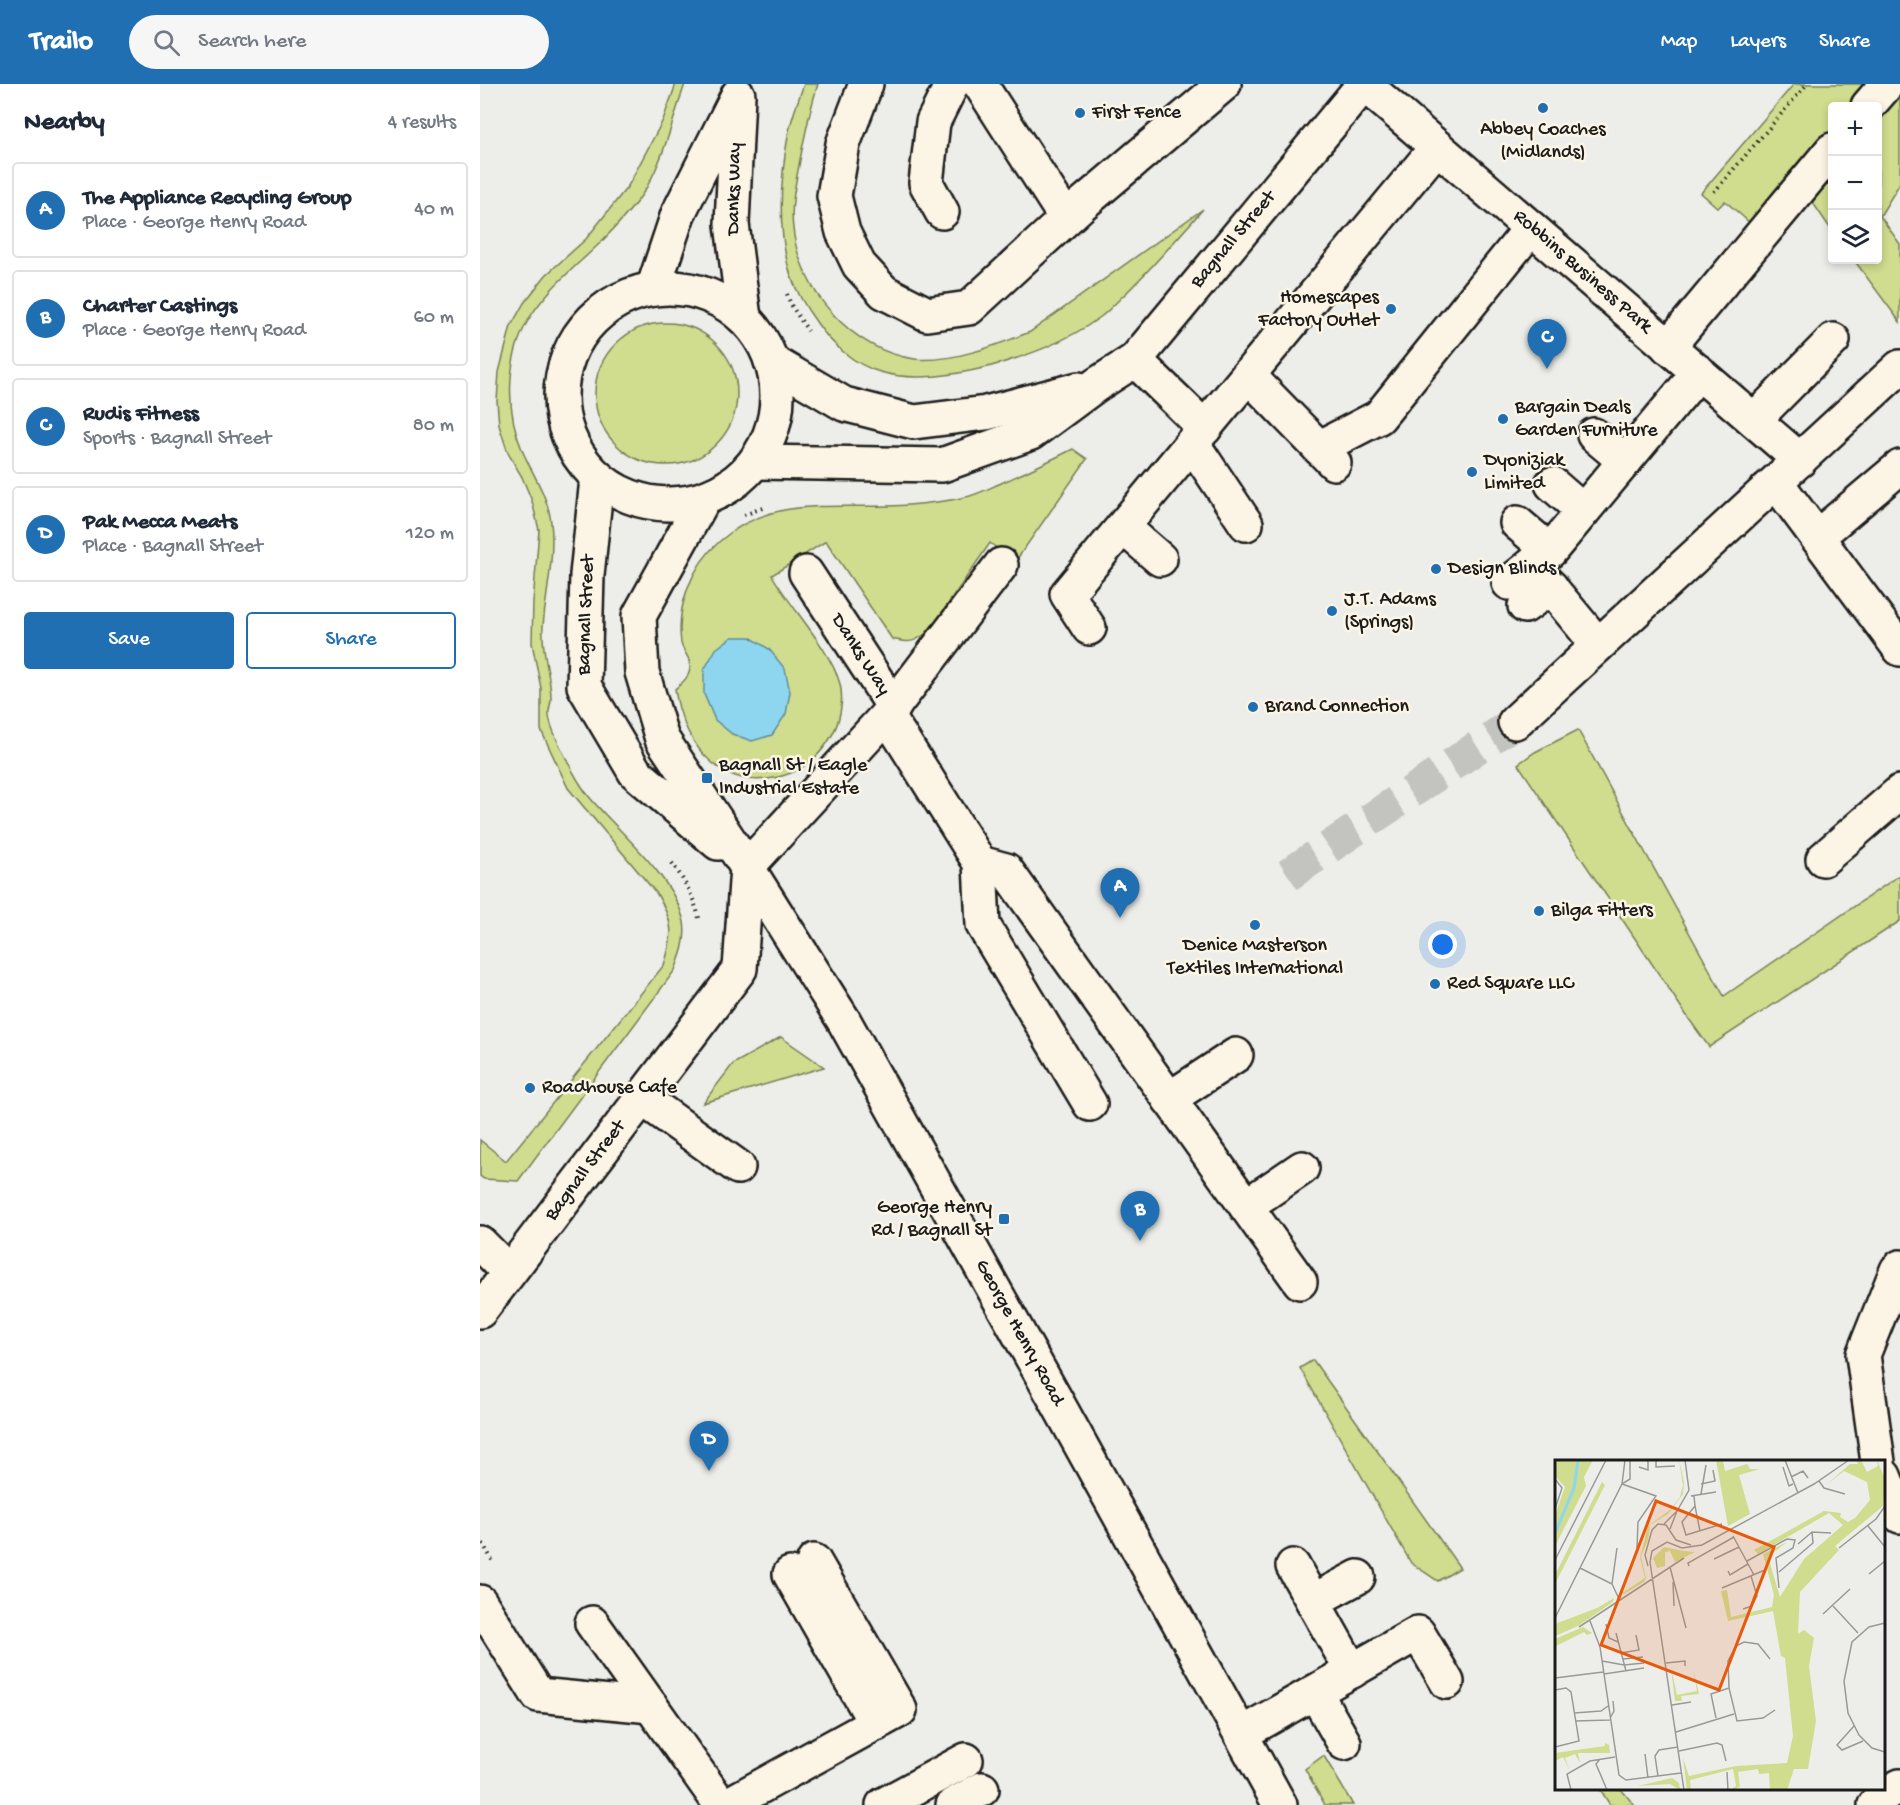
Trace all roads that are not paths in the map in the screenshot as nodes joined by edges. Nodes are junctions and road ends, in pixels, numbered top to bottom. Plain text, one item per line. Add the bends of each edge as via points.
1 (867, 84) edge
2 (952, 84) edge
3 (980, 84) edge
4 (1224, 84) edge
5 (1364, 84) edge
6 (1887, 84) edge
7 (739, 90) edge
8 (1871, 102) edge
9 (1437, 147) junction
10 (1828, 156) edge
11 (942, 212) dead end
12 (1066, 218) junction
13 (1531, 228) junction
14 (653, 289) junction
15 (744, 318) junction
16 (1833, 340) dead end
17 (1668, 347) junction
18 (1135, 360) junction
19 (771, 361) junction
20 (1900, 367) edge
21 (1699, 372) junction
22 (1248, 375) junction
23 (1096, 385) junction
24 (1754, 420) junction
25 (1594, 435) dead end
26 (1198, 436) junction
27 (1624, 460) junction
28 (1800, 460) junction
29 (756, 462) junction
30 (1900, 467) edge
31 (597, 479) junction
32 (1776, 482) junction
33 (1552, 484) dead end
34 (703, 500) junction
35 (1583, 511) junction
36 (1517, 523) dead end
37 (1246, 524) dead end
38 (1123, 527) junction
39 (1817, 537) junction
40 (1160, 560) dead end
41 (1001, 565) dead end
42 (806, 573) dead end
43 (1534, 578) junction
44 (1089, 628) dead end
45 (1598, 645) junction
46 (1900, 649) edge
47 (890, 711) junction
48 (1515, 722) tunnel mouth
49 (1900, 792) edge
50 (1823, 859) dead end
51 (1001, 865) junction
52 (747, 867) junction
53 (1236, 1055) dead end
54 (642, 1098) junction
55 (1169, 1099) junction
56 (1090, 1104) dead end
57 (738, 1167) dead end
58 (1302, 1168) dead end
59 (1246, 1206) junction
60 (480, 1243) edge
61 (1900, 1267) edge
62 (509, 1272) junction
63 (1300, 1282) dead end
64 (480, 1311) edge
65 (1878, 1460) edge
66 (1885, 1478) edge
67 (1900, 1516) edge
68 (1293, 1566) dead end
69 (802, 1568) dead end
70 (1358, 1577) dead end
71 (1313, 1601) junction
72 (480, 1602) edge
73 (592, 1623) dead end
74 (1352, 1671) junction
75 (1448, 1682) dead end
76 (1315, 1692) junction
77 (651, 1706) junction
78 (1241, 1734) junction
79 (1344, 1743) dead end
80 (966, 1760) dead end
81 (1900, 1786) edge
82 (982, 1789) dead end
83 (721, 1805) edge
84 (727, 1805) edge
85 (883, 1805) edge
86 (953, 1805) edge
87 (1280, 1805) edge
88 (1875, 1805) edge

1 - 12 street via 843,144 834,196 843,232 859,265 884,292 927,314 969,308
2 - 11 street via 933,122 926,183
3 - 12 street
4 - 12 street
5 - 9 street, Robbins Business Park
5 - 18 street, Bagnall Street
6 - 8 street
7 - 14 street, Danks Way via 678,214
7 - 15 street, Danks Way via 732,224
9 - 13 street, Robbins Business Park
9 - 22 street
10 - 17 street
13 - 17 street, Robbins Business Park
13 - 22 street via 1401,404 1327,456
14 - 15 street via 683,288 705,294
14 - 31 street via 620,299 596,314 580,333 563,371 562,422 581,461
15 - 19 street
16 - 24 street
17 - 21 street, Robbins Business Park
18 - 23 street, Bagnall Street
18 - 26 street
19 - 23 street, Bagnall Street via 844,404 914,422 987,413
19 - 29 street via 777,386 776,415
20 - 28 street
21 - 24 street, Robbins Business Park
21 - 27 street
22 - 26 street
23 - 29 street, Bagnall Street via 1031,433 942,465
24 - 28 street, Robbins Business Park
25 - 27 street
26 - 37 street
26 - 38 street
27 - 35 street
28 - 32 street
29 - 34 street via 723,490
30 - 39 street
31 - 34 street via 630,498 655,504
31 - 52 street, Bagnall Street via 587,575 584,686 635,772
32 - 39 street
32 - 45 street
33 - 35 street
34 - 52 street via 639,616 642,672 662,739
35 - 43 street
36 - 43 street
38 - 40 street
38 - 44 street via 1067,594
39 - 46 street
41 - 47 street
42 - 47 street, Danks Way
43 - 45 street
45 - 48 street
47 - 51 street, Danks Way
47 - 52 street
49 - 50 street
51 - 55 street, Danks Way
51 - 56 street via 983,925
52 - 54 street, Bagnall Street via 740,969
52 - 78 street, George Henry Road via 844,1021
53 - 55 street
54 - 57 street
54 - 62 street, Bagnall Street
55 - 59 street, Danks Way
58 - 59 street
59 - 63 street, Danks Way
60 - 62 street
61 - 65 street via 1863,1355
62 - 64 street, Bagnall Street
66 - 67 street
68 - 71 street
69 - 84 street via 900,1710
70 - 71 street
71 - 74 street
72 - 77 street via 538,1695
73 - 77 street
74 - 75 street via 1418,1633
74 - 76 street
76 - 78 street
76 - 79 street
77 - 83 street
78 - 87 street, George Henry Road
80 - 85 street
81 - 88 street
82 - 86 street

